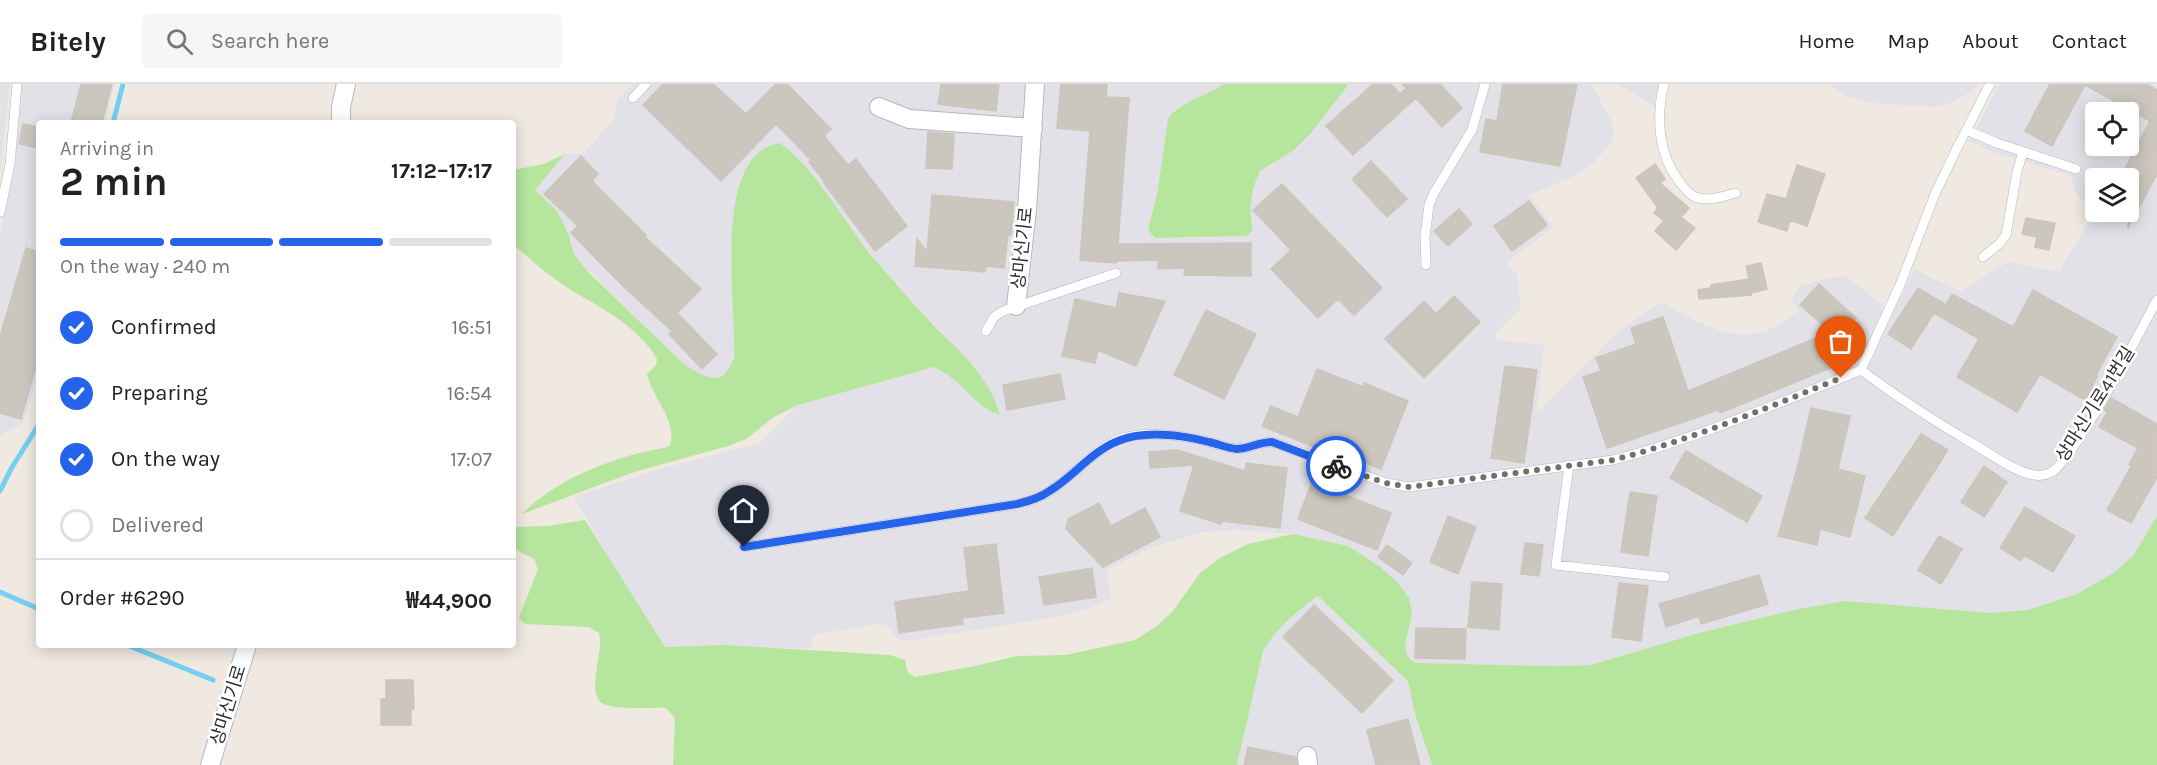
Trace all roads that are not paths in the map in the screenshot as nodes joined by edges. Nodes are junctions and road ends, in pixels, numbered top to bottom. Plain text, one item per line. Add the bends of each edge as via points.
1 (17, 84) edge
2 (346, 84) edge
3 (646, 84) edge
4 (1035, 84) edge
5 (1485, 84) edge
6 (1664, 84) edge
7 (1990, 84) edge
8 (633, 98) dead end
9 (879, 107) dead end
10 (340, 120) edge
11 (1033, 128) junction
12 (1966, 130) junction
13 (2023, 152) junction
14 (2076, 169) dead end
15 (1736, 193) dead end
16 (0, 212) edge
17 (1983, 257) dead end
18 (1426, 265) dead end
19 (1116, 273) dead end
20 (2157, 300) edge
21 (1016, 306) junction
22 (986, 331) dead end
23 (1862, 370) junction
24 (1569, 465) junction
25 (744, 547) dead end
26 (1665, 577) dead end
27 (246, 648) edge
28 (210, 765) edge

1 - 16 lane via 10,164
2 - 10 street
3 - 8 lane
4 - 11 street, 상마신기로
5 - 18 lane via 1472,130 1429,205
6 - 15 lane via 1660,125 1664,154 1675,176 1694,196 1704,199
7 - 12 lane
9 - 11 street via 918,120
11 - 21 street, 상마신기로
12 - 13 lane
12 - 23 lane
13 - 14 lane
13 - 17 lane via 2006,235
19 - 21 lane, 상마신기로
20 - 23 lane, 상마신기로41번길 via 2071,450 2050,473 2038,476 2005,463 1920,412
21 - 22 lane via 994,317
23 - 24 lane via 1656,448 1613,460
24 - 25 lane via 1400,487 1272,442 1234,449 1179,435 1132,437 1102,450 1046,494 1017,504
24 - 26 lane via 1556,565
27 - 28 street, 상마신기로

